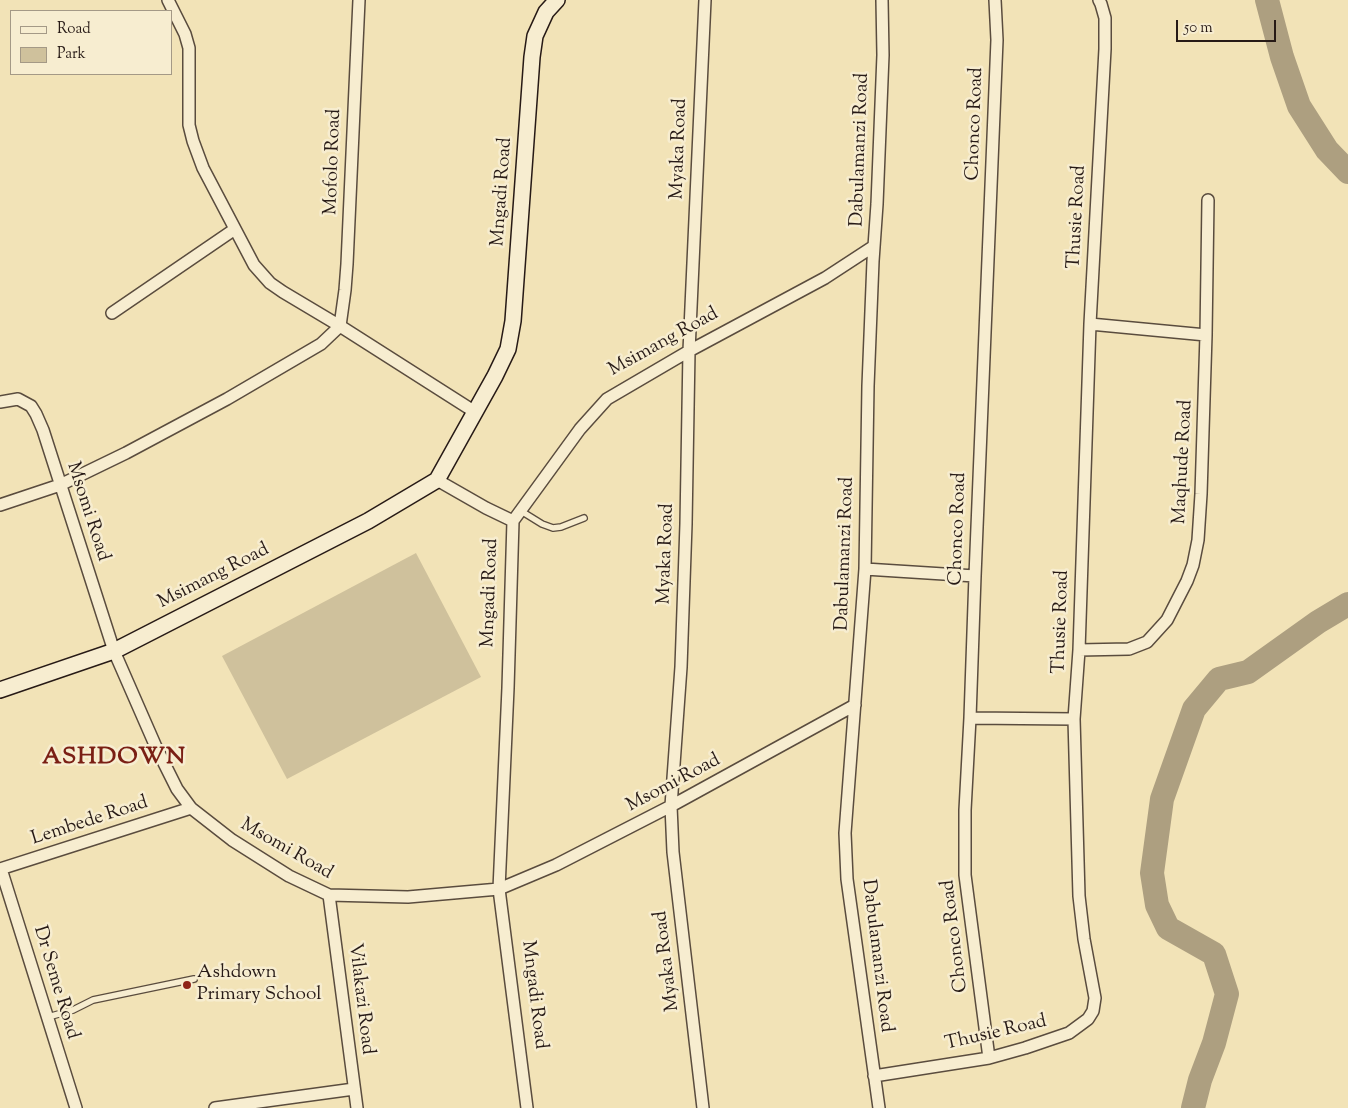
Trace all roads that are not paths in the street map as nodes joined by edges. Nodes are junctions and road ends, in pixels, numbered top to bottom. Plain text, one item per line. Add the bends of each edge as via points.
1 (168, 0) edge
2 (359, 0) edge
3 (558, 0) edge
4 (705, 0) edge
5 (882, 0) edge
6 (995, 0) edge
7 (1099, 0) edge
8 (1208, 200) dead end
9 (235, 229) junction
10 (874, 246) junction
11 (112, 313) dead end
12 (1090, 324) junction
13 (340, 326) junction
14 (1206, 335) junction
15 (689, 351) junction
16 (0, 402) edge
17 (475, 412) junction
18 (437, 480) junction
19 (60, 485) junction
20 (0, 505) edge
21 (521, 511) junction
22 (584, 518) dead end
23 (513, 521) junction
24 (864, 569) junction
25 (975, 576) junction
26 (1079, 650) junction
27 (114, 651) junction
28 (0, 690) edge
29 (855, 705) junction
30 (970, 718) junction
31 (1074, 719) junction
32 (671, 806) junction
33 (191, 808) junction
34 (0, 869) edge
35 (500, 889) junction
36 (329, 895) junction
37 (194, 980) dead end
38 (48, 1017) junction
39 (989, 1058) junction
40 (874, 1076) junction
41 (354, 1089) junction
42 (76, 1108) edge
43 (215, 1108) edge
44 (356, 1108) edge
45 (527, 1108) edge
46 (703, 1108) edge
47 (879, 1108) edge

1 - 9 street via 189,48 189,125 193,141 203,168
2 - 13 street, Mofolo Road via 346,290
3 - 17 street, Mngadi Road via 546,12 535,36 514,312 508,349
4 - 15 street, Myaka Road
5 - 10 street, Dabulamanzi Road
6 - 25 street, Chonco Road via 997,40
7 - 12 street, Thusie Road via 1105,18 1105,49
8 - 14 street, Maqhude Road
9 - 11 street
9 - 13 street via 254,265 270,283
10 - 15 street, Msimang Road via 825,278
10 - 24 street, Dabulamanzi Road
12 - 14 street
12 - 26 street, Thusie Road
13 - 17 street
13 - 19 street via 321,344 227,399
14 - 26 street, Maqhude Road via 1198,531 1187,581 1167,620 1147,642 1129,649
15 - 21 street, Msimang Road via 607,399 580,430
15 - 32 street, Myaka Road via 681,668
16 - 19 street, Msomi Road via 18,399 31,406 43,430
17 - 18 street, Mngadi Road
18 - 23 street, Mngadi Road
18 - 27 street, Msimang Road via 368,520
19 - 20 street
19 - 27 street, Msomi Road
21 - 22 lane via 554,528
21 - 23 street, Msimang Road
23 - 35 street, Mngadi Road
24 - 25 street
24 - 29 street, Dabulamanzi Road
25 - 30 street, Chonco Road
26 - 31 street, Thusie Road
27 - 28 street, Msimang Road
27 - 33 street, Msomi Road via 156,747 177,789
29 - 32 street, Msomi Road
29 - 40 street, Dabulamanzi Road via 845,833 847,879
30 - 31 street
30 - 39 street, Chonco Road via 965,876
31 - 39 street, Thusie Road via 1078,896 1095,998 1093,1012 1069,1033
32 - 35 street, Msomi Road via 556,865
32 - 46 street, Myaka Road via 673,852
33 - 34 street, Lembede Road
33 - 36 street, Msomi Road via 232,840 289,876
34 - 38 street, Dr Seme Road
35 - 36 street, Msomi Road via 408,897
35 - 45 street, Mngadi Road
36 - 41 street, Vilakazi Road
37 - 38 lane via 94,1000
38 - 42 street, Dr Seme Road
39 - 40 street, Thusie Road
40 - 47 street, Dabulamanzi Road
41 - 43 street
41 - 44 street, Vilakazi Road

